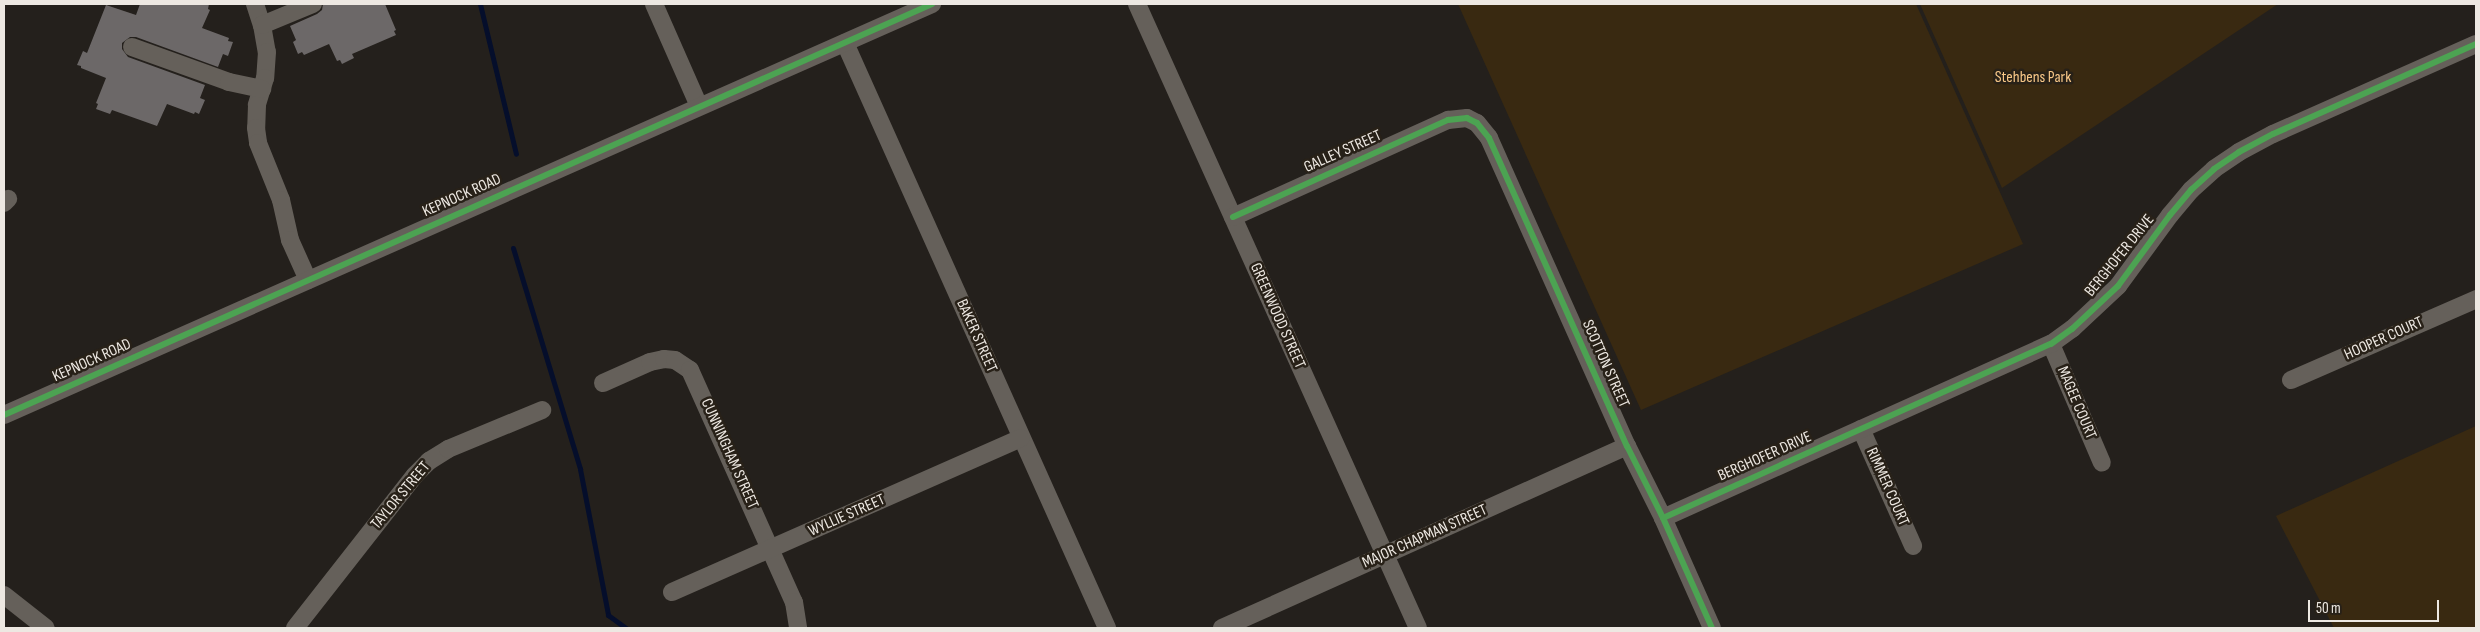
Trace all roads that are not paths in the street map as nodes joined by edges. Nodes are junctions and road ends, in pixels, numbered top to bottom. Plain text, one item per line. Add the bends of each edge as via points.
1 (255, 4) edge
2 (313, 4) edge
3 (654, 4) edge
4 (932, 4) edge
5 (1137, 4) edge
6 (262, 25) junction
7 (846, 43) junction
8 (2476, 44) edge
9 (132, 47) dead end
10 (262, 89) junction
11 (698, 106) junction
12 (1467, 118) joint
13 (1233, 217) junction
14 (308, 280) junction
15 (2476, 298) edge
16 (2051, 344) junction
17 (2292, 380) dead end
18 (603, 383) dead end
19 (542, 410) dead end
20 (4, 415) edge
21 (1861, 429) junction
22 (1021, 438) junction
23 (1627, 446) junction
24 (2102, 463) dead end
25 (1663, 518) junction
26 (1913, 546) dead end
27 (772, 550) junction
28 (1385, 555) junction
29 (672, 592) dead end
30 (4, 596) edge
31 (46, 628) edge
32 (295, 628) edge
33 (798, 628) edge
34 (808, 628) edge
35 (1107, 628) edge
36 (1222, 628) edge
37 (1418, 628) edge
38 (1712, 628) edge

1 - 6 street
2 - 6 street
3 - 11 street
4 - 7 street, KEPNOCK ROAD
5 - 13 street, GREENWOOD STREET
6 - 10 street via 267,52
7 - 11 street, KEPNOCK ROAD
7 - 22 street, BAKER STREET
8 - 16 street, BERGHOFER DRIVE via 2273,134 2233,156 2191,190 2118,286 2095,310
9 - 10 street via 229,82
10 - 14 street via 256,114 258,143 276,183 290,240
11 - 14 street, KEPNOCK ROAD
12 - 13 street, GALLEY STREET via 1438,124
12 - 23 street, SCOTTON STREET via 1477,122 1489,138
13 - 28 street, GREENWOOD STREET
14 - 20 street, KEPNOCK ROAD
15 - 17 street, HOOPER COURT
16 - 21 street, BERGHOFER DRIVE
16 - 24 street, MAGEE COURT
18 - 27 street, CUNNINGHAM STREET via 676,354 695,377
19 - 32 street, TAYLOR STREET via 448,449 429,461
21 - 25 street, BERGHOFER DRIVE
21 - 26 street, RIMMER COURT
22 - 27 street, WYLLIE STREET
22 - 35 street, BAKER STREET
23 - 25 street, SCOTTON STREET
23 - 28 street, MAJOR CHAPMAN STREET
25 - 38 street, SCOTTON STREET
27 - 29 street, WYLLIE STREET
27 - 33 street, CUNNINGHAM STREET via 794,602
28 - 36 street, MAJOR CHAPMAN STREET
28 - 37 street, GREENWOOD STREET
30 - 31 street
33 - 34 street

